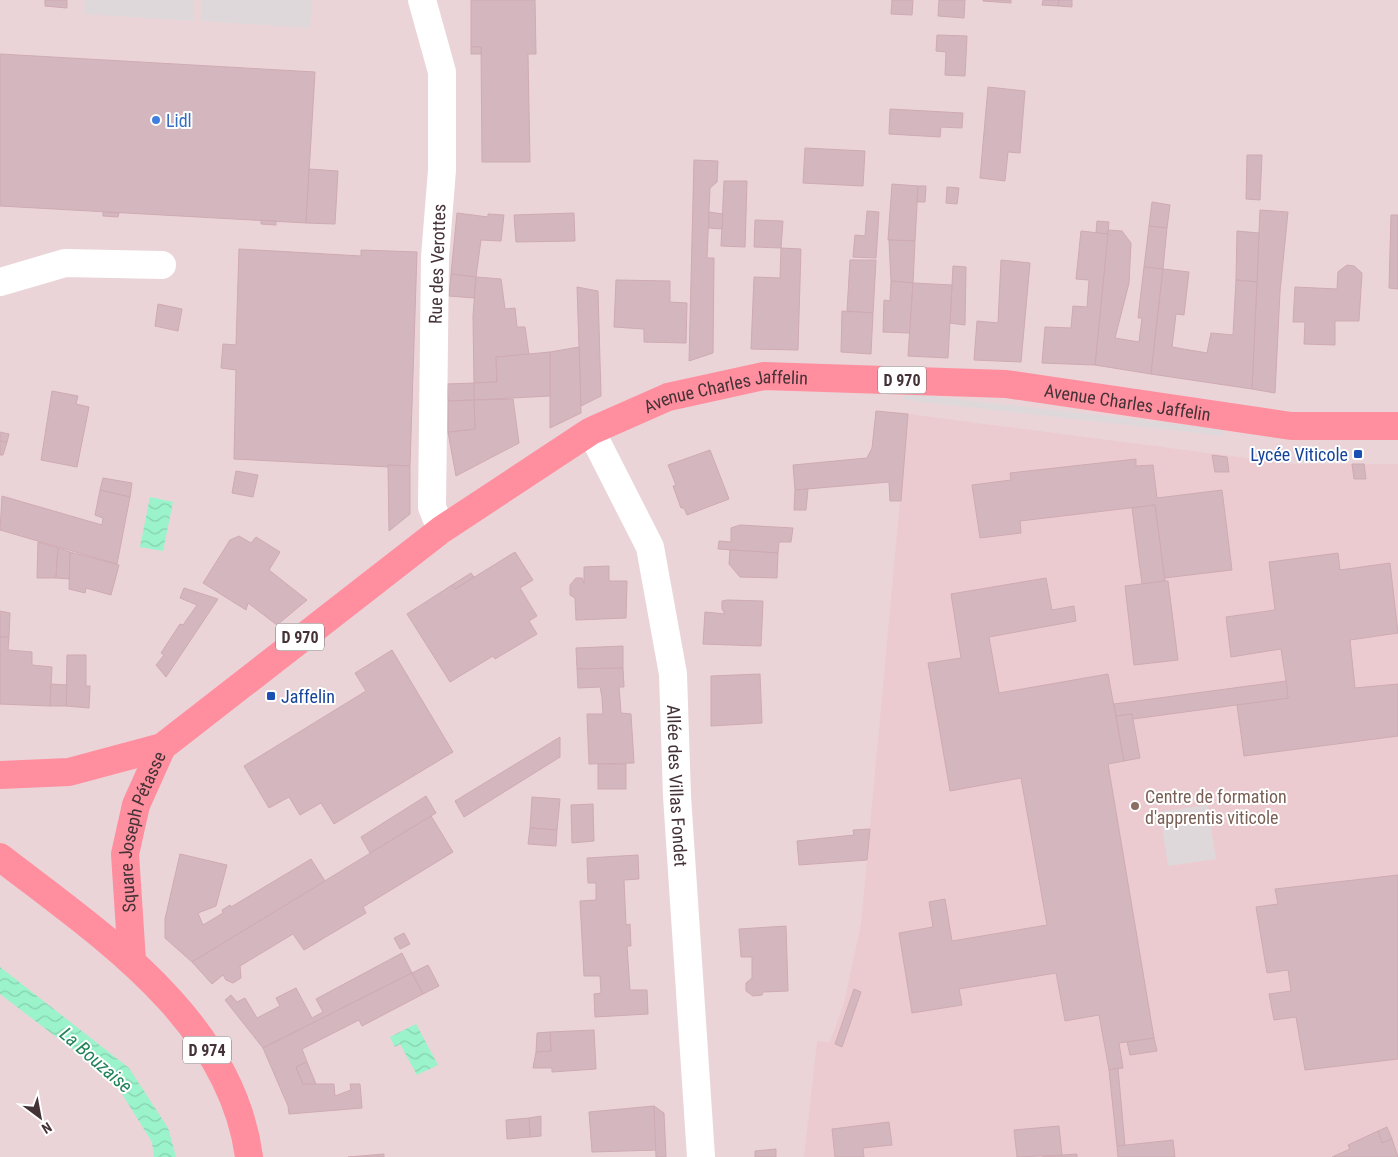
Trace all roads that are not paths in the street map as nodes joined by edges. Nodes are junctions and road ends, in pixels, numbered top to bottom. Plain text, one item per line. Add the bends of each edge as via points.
1 (422, 0) edge
2 (162, 265) dead end
3 (0, 282) edge
4 (1398, 426) edge
5 (591, 432) junction
6 (441, 530) junction
7 (162, 746) junction
8 (0, 775) edge
9 (0, 857) edge
10 (132, 961) junction
11 (249, 1157) edge
12 (701, 1157) edge

1 - 6 street, Rue des Verottes via 442,72 442,170 435,257 432,507
2 - 3 street via 65,263
4 - 5 main road, Avenue Charles Jaffelin / D 970 via 1290,426 1006,384 764,376 668,396
5 - 6 main road, Avenue Charles Jaffelin / D 970
5 - 12 street, Allée des Villas Fondet via 650,547 673,674 677,796
6 - 7 main road, Avenue Charles Jaffelin / D 970
7 - 8 main road, Square Joseph Pétasse via 69,772
7 - 10 main road, Square Joseph Pétasse via 136,805 125,854
9 - 10 main road, D 974
10 - 11 main road, D 974 via 170,1000 206,1046 239,1110

